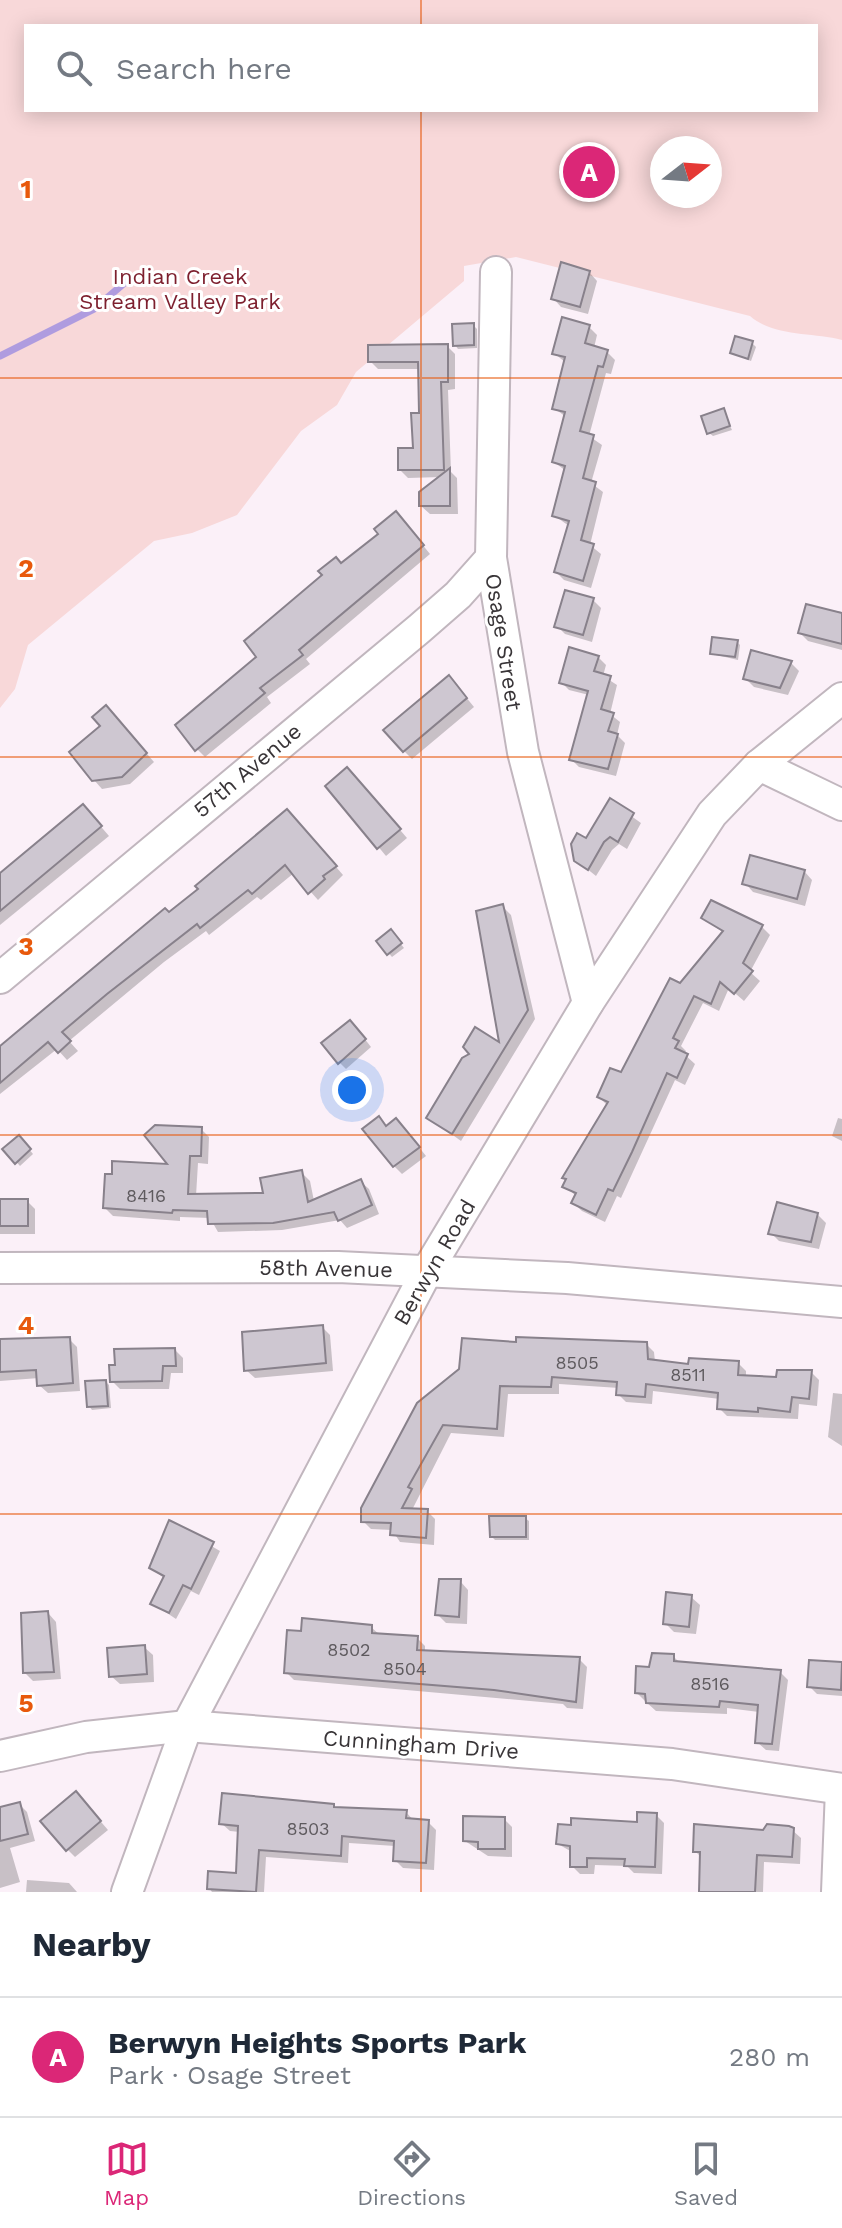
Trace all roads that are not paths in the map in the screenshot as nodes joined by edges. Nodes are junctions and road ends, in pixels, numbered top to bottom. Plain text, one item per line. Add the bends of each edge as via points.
1 (496, 272) dead end
2 (491, 558) junction
3 (842, 698) edge
4 (759, 765) junction
5 (842, 805) edge
6 (0, 978) edge
7 (588, 1003) junction
8 (0, 1268) edge
9 (427, 1271) junction
10 (842, 1302) edge
11 (187, 1726) junction
12 (0, 1756) edge
13 (842, 1789) edge
14 (127, 1892) edge
15 (837, 1892) edge

1 - 2 street, Osage Street
2 - 6 street, 57th Avenue via 419,629
2 - 7 street, Osage Street via 523,752
3 - 4 street, Berwyn Road
4 - 5 street
4 - 7 street, Berwyn Road via 712,814
7 - 9 street, Berwyn Road
8 - 9 street, 58th Avenue
9 - 10 street, 58th Avenue
9 - 11 street, Berwyn Road
11 - 12 street, Cunningham Drive via 86,1737
11 - 13 street, Cunningham Drive via 672,1764
11 - 14 street, Berwyn Road
13 - 15 street

